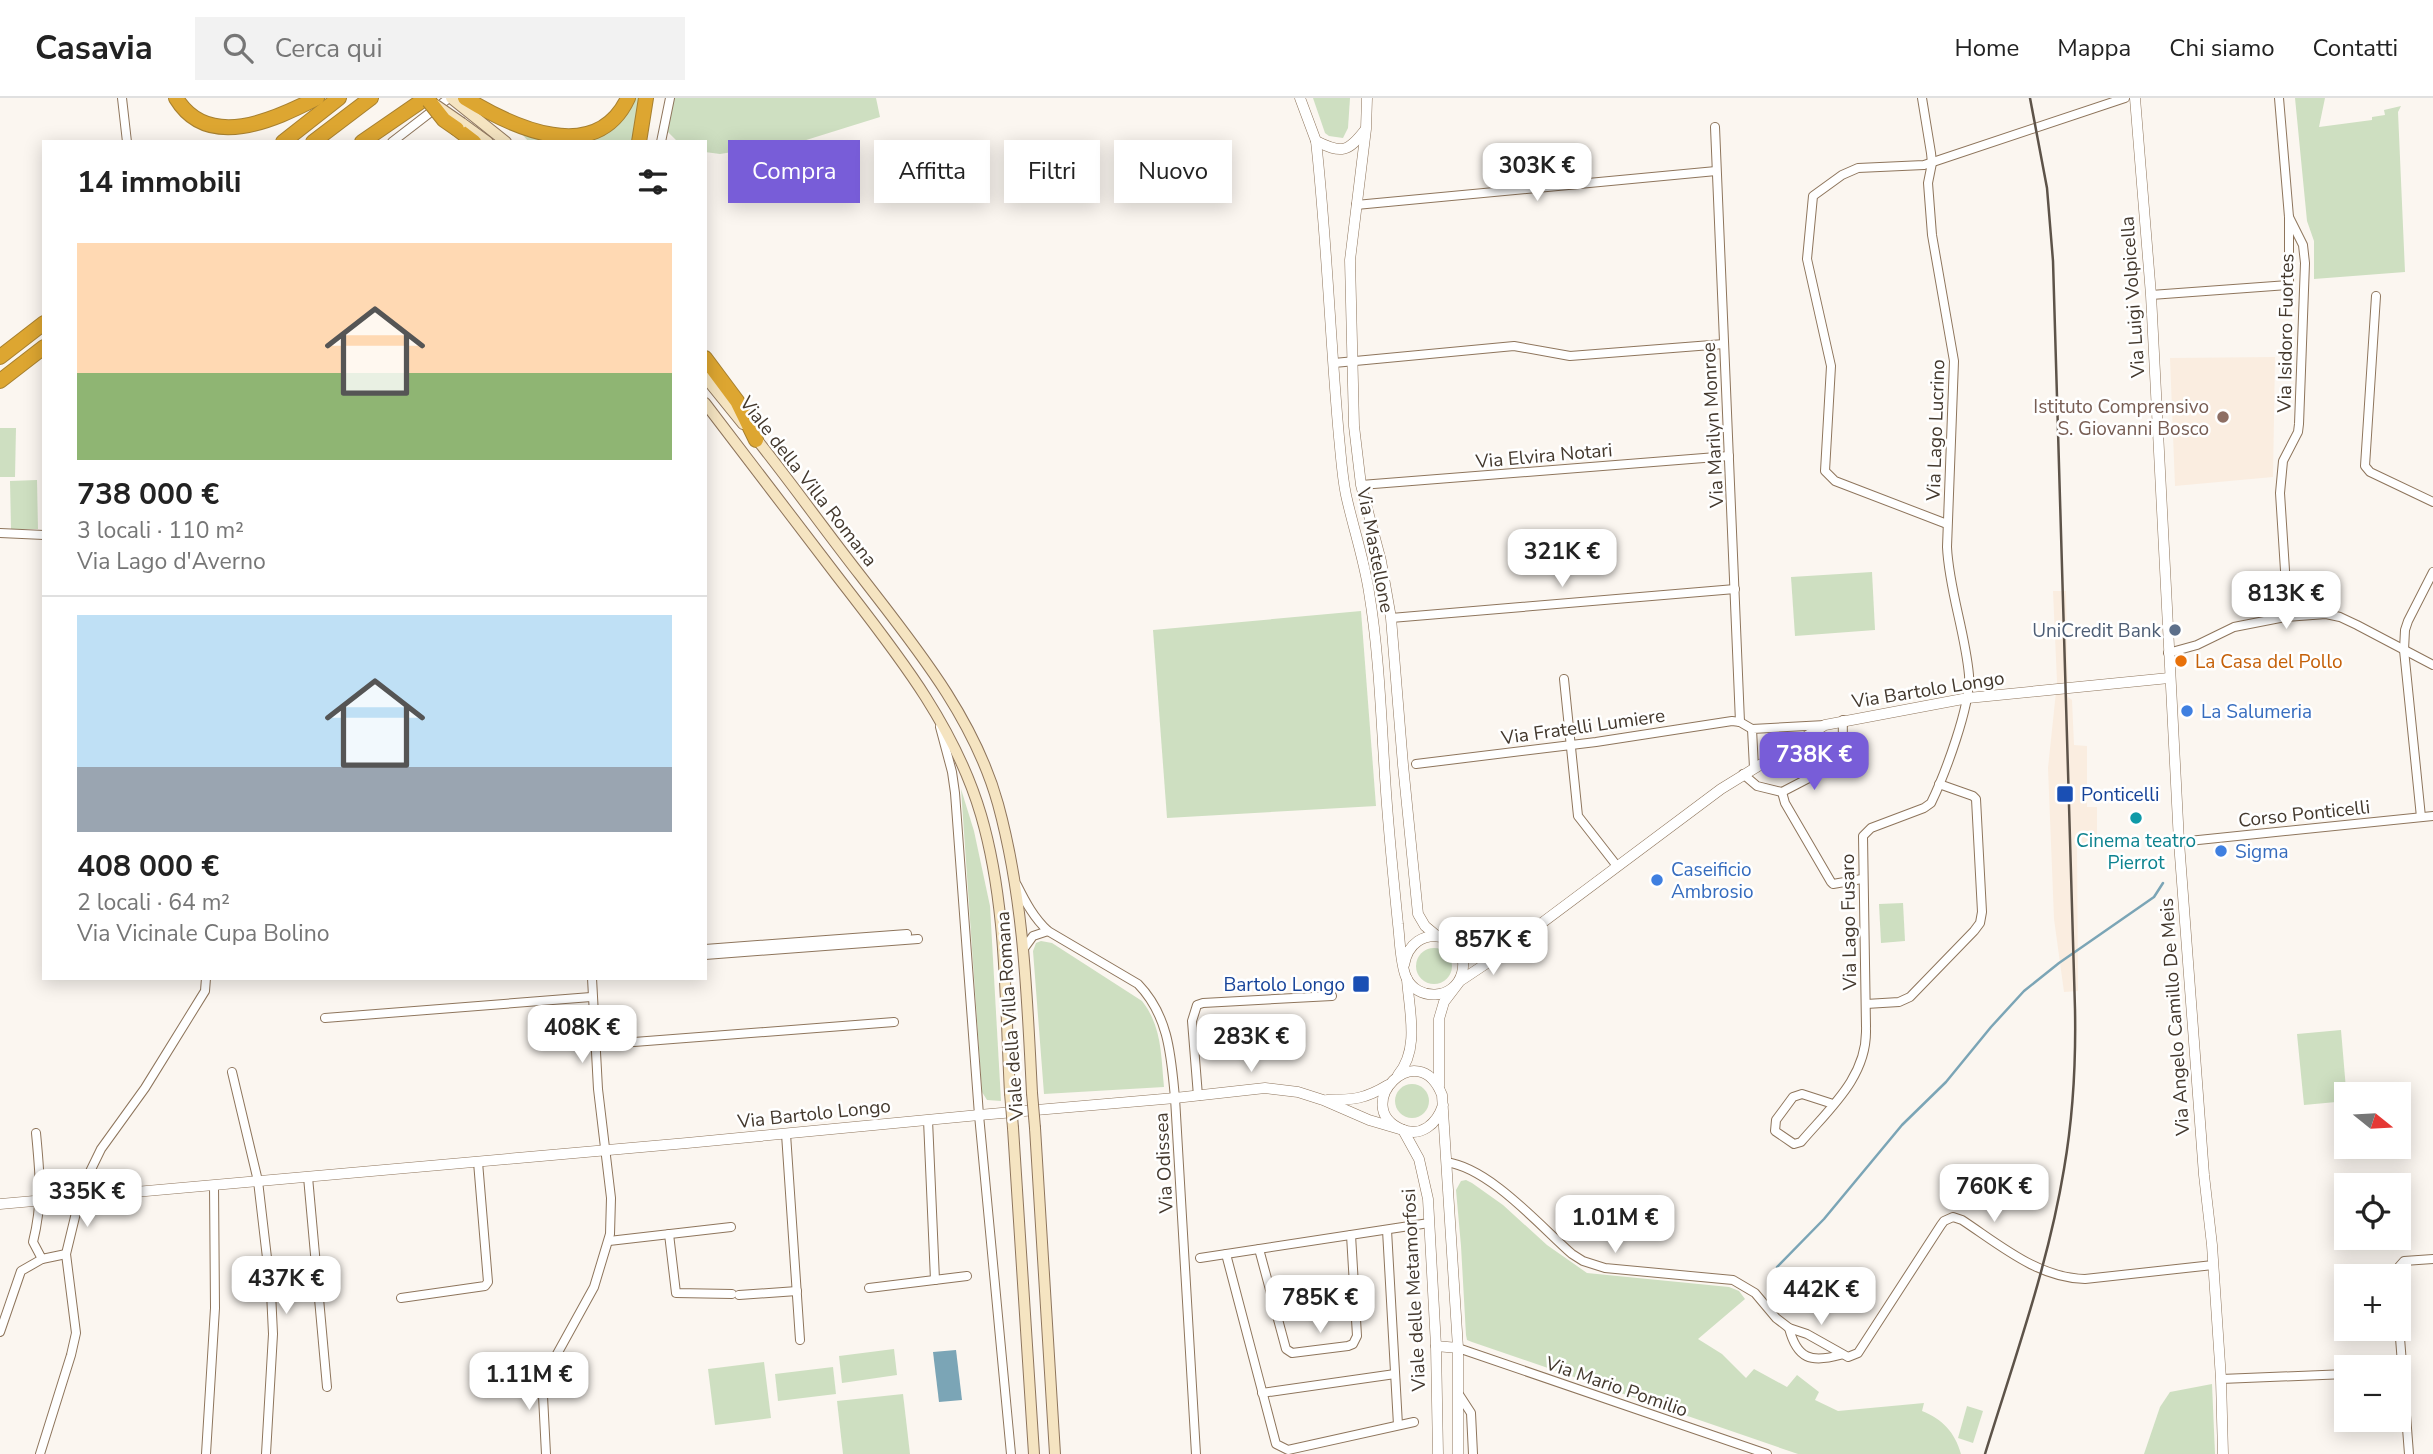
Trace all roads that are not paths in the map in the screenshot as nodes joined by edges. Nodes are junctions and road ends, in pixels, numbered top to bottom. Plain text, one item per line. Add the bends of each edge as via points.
1 (122, 98) edge
2 (176, 98) edge
3 (317, 98) edge
4 (339, 98) edge
5 (371, 98) edge
6 (450, 98) edge
7 (465, 98) edge
8 (628, 98) edge
9 (646, 98) edge
10 (668, 98) edge
11 (1300, 98) edge
12 (1367, 98) edge
13 (1922, 98) edge
14 (2125, 98) edge
15 (2135, 98) edge
16 (2279, 98) edge
17 (427, 99) edge
18 (410, 111) junction
19 (478, 112) junction
20 (460, 126) junction
21 (1714, 127) dead end
22 (1366, 129) junction
23 (127, 140) edge
24 (286, 140) edge
25 (316, 140) edge
26 (365, 140) edge
27 (376, 140) edge
28 (395, 140) edge
29 (472, 140) edge
30 (484, 140) edge
31 (504, 140) edge
32 (639, 140) edge
33 (661, 140) edge
34 (1316, 141) junction
35 (1932, 163) junction
36 (1716, 172) junction
37 (1356, 205) junction
38 (2289, 217) junction
39 (2151, 295) junction
40 (2376, 296) dead end
41 (42, 325) edge
42 (1724, 344) junction
43 (42, 349) edge
44 (0, 357) edge
45 (42, 360) edge
46 (707, 361) edge
47 (1351, 361) junction
48 (1334, 363) junction
49 (707, 379) edge
50 (0, 382) edge
51 (707, 406) edge
52 (756, 440) junction
53 (1729, 456) junction
54 (1361, 485) junction
55 (2161, 494) joint
56 (2433, 502) edge
57 (1947, 524) junction
58 (0, 533) edge
59 (42, 535) edge
60 (2433, 572) edge
61 (1735, 589) junction
62 (2288, 617) junction
63 (1391, 618) junction
64 (2404, 650) junction
65 (2168, 653) junction
66 (2433, 664) edge
67 (2169, 678) junction
68 (1564, 679) dead end
69 (1968, 698) junction
70 (935, 711) junction
71 (1843, 720) junction
72 (1740, 722) junction
73 (1825, 725) junction
74 (1752, 729) junction
75 (1570, 745) junction
76 (1416, 764) dead end
77 (1754, 768) junction
78 (1743, 774) junction
79 (1939, 784) junction
80 (1782, 792) junction
81 (2433, 816) edge
82 (2421, 817) junction
83 (2179, 842) junction
84 (1617, 866) junction
85 (1014, 877) junction
86 (1863, 879) junction
87 (1048, 932) junction
88 (907, 934) dead end
89 (1437, 936) junction
90 (918, 939) dead end
91 (1452, 942) junction
92 (1510, 945) junction
93 (1025, 947) junction
94 (707, 949) edge
95 (707, 955) edge
96 (1404, 965) junction
97 (1407, 978) junction
98 (206, 980) edge
99 (592, 980) edge
100 (1455, 986) junction
101 (1332, 996) dead end
102 (591, 997) junction
103 (1866, 1004) junction
104 (325, 1017) dead end
105 (894, 1022) dead end
106 (595, 1045) junction
107 (232, 1072) dead end
108 (1392, 1081) junction
109 (1439, 1086) junction
110 (1198, 1096) junction
111 (1175, 1098) junction
112 (1322, 1100) junction
113 (1833, 1104) junction
114 (1443, 1105) junction
115 (979, 1115) junction
116 (928, 1120) junction
117 (1403, 1130) junction
118 (36, 1133) dead end
119 (786, 1134) junction
120 (606, 1149) junction
121 (478, 1162) junction
122 (1446, 1163) junction
123 (308, 1177) junction
124 (258, 1181) junction
125 (214, 1185) junction
126 (79, 1197) junction
127 (41, 1200) junction
128 (0, 1205) edge
129 (1429, 1223) junction
130 (730, 1227) dead end
131 (1387, 1230) junction
132 (669, 1234) junction
133 (1351, 1235) junction
134 (609, 1241) junction
135 (1259, 1249) junction
136 (66, 1254) junction
137 (1226, 1254) junction
138 (1200, 1258) dead end
139 (42, 1259) junction
140 (2433, 1259) edge
141 (2401, 1264) edge
142 (2213, 1265) junction
143 (967, 1276) dead end
144 (934, 1280) junction
145 (869, 1288) dead end
146 (797, 1291) junction
147 (401, 1298) dead end
148 (1789, 1328) junction
149 (0, 1332) edge
150 (800, 1340) dead end
151 (1436, 1346) junction
152 (1458, 1348) junction
153 (1840, 1355) junction
154 (1395, 1374) junction
155 (2334, 1375) edge
156 (2221, 1379) junction
157 (327, 1387) dead end
158 (1262, 1393) junction
159 (1458, 1393) junction
160 (1414, 1422) dead end
161 (1398, 1425) junction
162 (2407, 1432) edge
163 (40, 1454) edge
164 (206, 1454) edge
165 (266, 1454) edge
166 (545, 1454) edge
167 (1011, 1454) edge
168 (1034, 1454) edge
169 (1055, 1454) edge
170 (1196, 1454) edge
171 (1438, 1454) edge
172 (1458, 1454) edge
173 (1473, 1454) edge
174 (1767, 1454) edge
175 (2223, 1454) edge
176 (2409, 1454) edge

1 - 23 street
2 - 3 highway via 205,124 232,128 264,121
4 - 24 highway
5 - 25 highway
6 - 19 main road
6 - 28 street
7 - 19 highway
8 - 19 highway via 620,115 605,126 564,137
9 - 32 highway
10 - 33 street
11 - 34 street, Via Mastellone
12 - 22 street, Via Mastellone
13 - 35 street, Via Lago Lucrino
14 - 35 street
15 - 39 street, Via Luigi Volpicella
16 - 38 street, Via Isidoro Fuortes
17 - 18 highway
17 - 20 highway, bridge via 444,120
18 - 26 highway
18 - 27 highway
19 - 31 main road
20 - 29 highway
20 - 30 main road
21 - 36 street, Via Marilyn Monroe
22 - 34 street via 1353,146 1343,150
22 - 37 street, Via Mastellone
34 - 48 street, Via Mastellone
35 - 57 street, Via Lago Lucrino via 1928,183 1931,226 1954,361
35 - 57 street via 1858,168 1820,189 1812,200 1807,259 1831,366 1825,471 1835,481
36 - 37 street
36 - 42 street, Via Marilyn Monroe
37 - 47 street, Via Mastellone via 1350,260
38 - 39 street, Via Isidoro Fuortes via 2290,285
38 - 62 street, Via Isidoro Fuortes via 2303,245 2305,263 2300,424 2283,461 2280,493
39 - 55 street, Via Luigi Volpicella
40 - 56 street via 2365,466
41 - 44 highway
42 - 47 street via 1570,356 1514,346
42 - 53 street, Via Marilyn Monroe
43 - 50 highway
45 - 50 highway
46 - 52 highway via 737,401
47 - 48 street
47 - 54 street, Via Mastellone
48 - 96 street, Via Mastellone via 1346,494 1369,592 1379,672
49 - 52 main road, Viale della Villa Romana
51 - 70 main road, Viale della Villa Romana
52 - 85 main road, Viale della Villa Romana via 940,682 965,723 998,802
53 - 54 street, Via Elvira Notari
53 - 61 street, Via Marilyn Monroe
54 - 63 street, Via Mastellone
55 - 65 street, Via Angelo Camillo De Meis
57 - 69 street, Via Lago Lucrino via 1948,562 1969,674
58 - 59 street
60 - 64 street via 2408,621
61 - 63 street
61 - 72 street, Via Marilyn Monroe
62 - 64 street via 2340,617
62 - 65 street via 2234,627
63 - 89 street, Via Mastellone via 1418,914
64 - 66 street
64 - 82 street
65 - 67 street, Via Angelo Camillo De Meis
67 - 69 street, Via Bartolo Longo
67 - 83 street, Via Angelo Camillo De Meis
68 - 75 street
69 - 71 street, Via Bartolo Longo
69 - 79 street, Via Lago Fusaro
70 - 115 street, Viale della Villa Romana via 955,793
70 - 168 main road, Viale della Villa Romana, bridge via 969,781 994,868
71 - 73 street, Via Bartolo Longo
71 - 80 street via 1839,761
72 - 74 street
72 - 75 street, Via Fratelli Lumiere
73 - 74 street
73 - 77 street, Via Bartolo Longo
74 - 77 street
75 - 76 street, Via Fratelli Lumiere
75 - 84 street via 1578,816
77 - 78 street, Via Bartolo Longo
78 - 80 street via 1758,786
78 - 84 street, Via Bartolo Longo
79 - 86 street, Via Lago Fusaro via 1928,807 1866,832
79 - 103 street via 1976,799 1980,923 1910,997
80 - 86 street via 1830,882
81 - 82 street, Corso Ponticelli
82 - 83 street, Corso Ponticelli
83 - 142 street, Via Angelo Camillo De Meis
84 - 92 street, Via Bartolo Longo
85 - 87 street, Via Odissea via 1027,906
85 - 93 main road, Viale della Villa Romana
86 - 103 street, Via Lago Fusaro
87 - 93 street via 1033,936
87 - 111 street, Via Odissea via 1139,984 1149,995 1160,1011 1169,1040
88 - 94 street
89 - 91 street
89 - 96 street via 1418,940 1405,955
90 - 95 street
91 - 92 street
91 - 100 street via 1463,963
92 - 100 street, Via Bartolo Longo
93 - 169 main road, Viale della Villa Romana, bridge
96 - 97 street
97 - 100 street via 1424,994 1441,994
97 - 108 street via 1410,1054
98 - 126 street via 205,991 145,1088 101,1149
99 - 102 street
100 - 109 street, Via Bartolo Longo via 1439,1019
101 - 110 street via 1197,1005 1192,1021
102 - 104 street
102 - 106 street
103 - 113 street, Via Lago Fusaro via 1865,1052 1859,1070
105 - 106 street
106 - 120 street
107 - 124 street
108 - 109 street via 1410,1072 1422,1073
108 - 112 street, Via Bartolo Longo via 1358,1100
108 - 117 street via 1383,1098 1386,1114
109 - 114 street
110 - 111 street, Via Bartolo Longo
110 - 112 street, Via Bartolo Longo via 1280,1088
111 - 115 street, Via Bartolo Longo
111 - 170 street, Via Odissea
112 - 117 street, Via Bartolo Longo
113 - 113 street, Via Lago Fusaro via 1798,1144 1775,1131 1776,1120 1793,1097 1802,1094
114 - 117 street via 1432,1125 1414,1132
114 - 122 street, Viale delle Metamorfosi
115 - 116 street, Via Bartolo Longo
115 - 167 street, Viale della Villa Romana
116 - 119 street, Via Bartolo Longo
116 - 144 street
117 - 129 street, Viale delle Metamorfosi via 1423,1169
118 - 127 street
119 - 120 street, Via Bartolo Longo
119 - 146 street
120 - 121 street, Via Bartolo Longo
120 - 134 street
121 - 123 street, Via Bartolo Longo
121 - 147 street via 488,1282
122 - 148 street via 1470,1170 1494,1186 1583,1261 1605,1268 1732,1280 1755,1293
122 - 152 street, Viale delle Metamorfosi
123 - 124 street, Via Bartolo Longo
123 - 157 street
124 - 125 street, Via Bartolo Longo
124 - 165 street via 273,1334
125 - 126 street, Via Bartolo Longo
125 - 164 street via 215,1308
126 - 127 street, Via Bartolo Longo
126 - 136 street
127 - 128 street, Via Bartolo Longo
127 - 139 street via 33,1242
129 - 131 street
129 - 151 street, Viale delle Metamorfosi
130 - 132 street
131 - 133 street
131 - 154 street
132 - 134 street
132 - 146 street via 676,1293
133 - 135 street
133 - 135 street via 1357,1336 1348,1346 1292,1353 1286,1349
134 - 166 street via 594,1287 546,1374
135 - 137 street
136 - 139 street
136 - 163 street via 76,1334
137 - 138 street
137 - 158 street
139 - 149 street via 21,1271
140 - 141 street
142 - 153 street via 2068,1278 2033,1266 1962,1220 1948,1218 1858,1353
142 - 156 street, Via Angelo Camillo De Meis
143 - 144 street
144 - 145 street
146 - 150 street
148 - 153 street
148 - 153 street via 1797,1348 1806,1355 1819,1360
151 - 152 street
151 - 171 street, Viale delle Metamorfosi
152 - 159 street, Viale delle Metamorfosi
152 - 174 street, Via Mario Pomilio
154 - 158 street
154 - 161 street
155 - 156 street
156 - 175 street, Via Angelo Camillo De Meis
158 - 161 street via 1276,1444 1283,1450
159 - 172 street, Viale delle Metamorfosi
159 - 173 street, Viale delle Metamorfosi via 1471,1413
160 - 161 street
162 - 176 street

